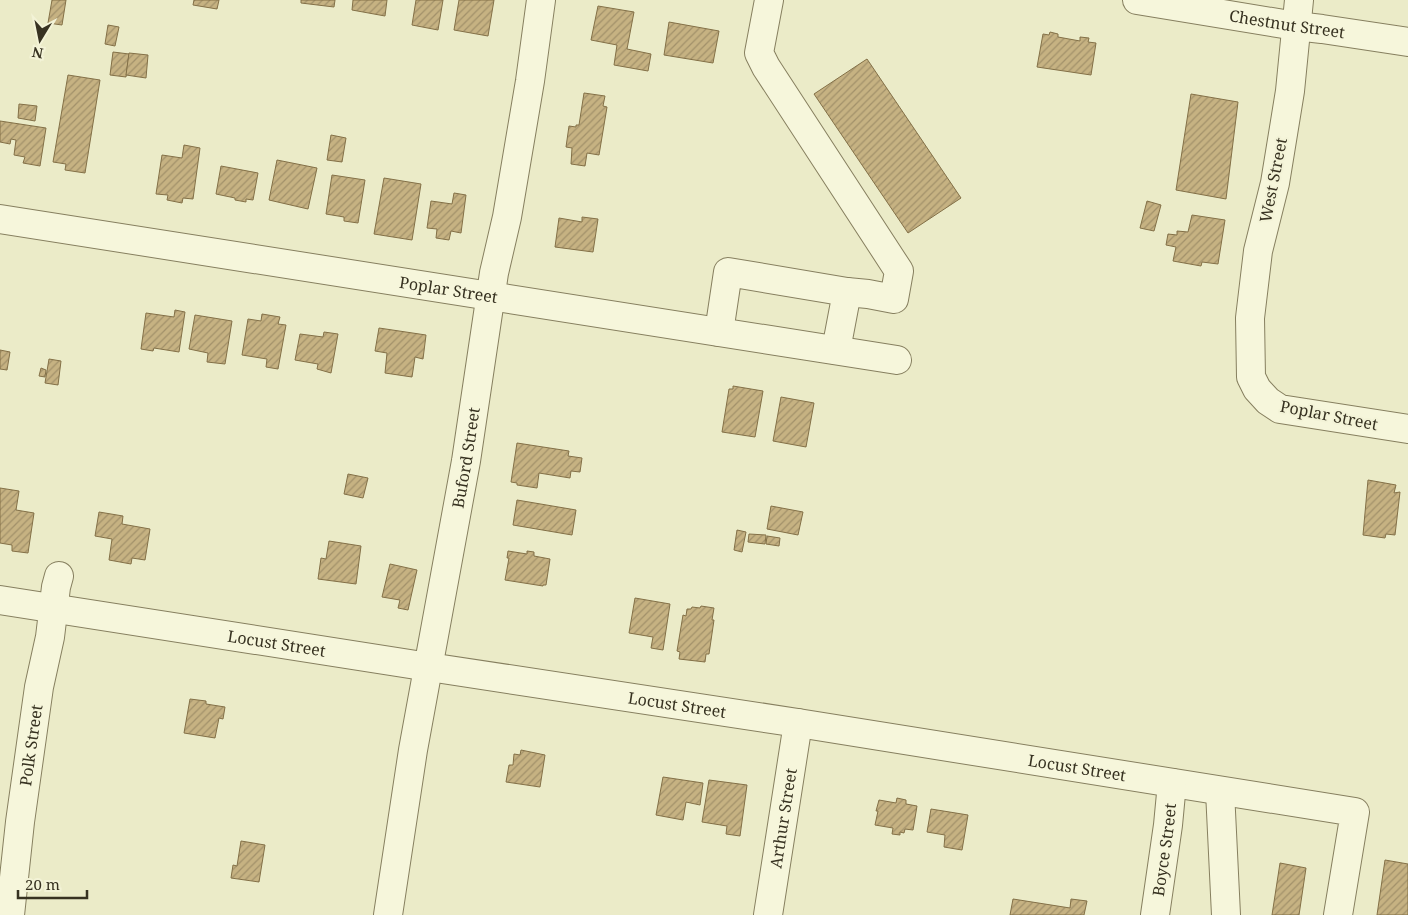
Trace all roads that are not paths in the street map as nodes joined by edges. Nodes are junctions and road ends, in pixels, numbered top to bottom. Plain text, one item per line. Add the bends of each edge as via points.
1 (541, 0) edge
2 (769, 0) edge
3 (1137, 0) edge
4 (1298, 13) edge
5 (1408, 42) edge
6 (0, 219) edge
7 (847, 292) junction
8 (490, 296) junction
9 (719, 332) junction
10 (836, 350) junction
11 (897, 360) dead end
12 (1250, 360) joint
13 (1408, 429) edge
14 (59, 576) dead end
15 (0, 600) edge
16 (53, 609) junction
17 (429, 667) junction
18 (798, 723) junction
19 (1172, 783) junction
20 (1220, 791) junction
21 (10, 915) edge
22 (388, 915) edge
23 (768, 915) edge
24 (1156, 915) edge
25 (1226, 915) edge
26 (1338, 915) edge

1 - 8 street, Buford Street via 507,217
2 - 7 street via 759,53 899,271 894,299
3 - 4 street, Chestnut Street
4 - 5 street, Chestnut Street via 1322,29
4 - 12 street, West Street via 1290,91 1275,183 1258,251 1250,318
6 - 8 street, Poplar Street
7 - 9 street via 728,272
7 - 10 street
8 - 9 street, Poplar Street
8 - 17 street, Buford Street via 466,461
9 - 10 street, Poplar Street
10 - 11 street, Poplar Street
12 - 13 street, Poplar Street via 1256,389 1280,409
14 - 16 street, Polk Street
15 - 16 street, Locust Street
16 - 17 street, Locust Street
16 - 21 street, Polk Street via 33,726
17 - 18 street, Locust Street
17 - 22 street, Buford Street
18 - 19 street, Locust Street
18 - 23 street, Arthur Street
19 - 20 street, Locust Street
19 - 24 street, Boyce Street
20 - 25 street
20 - 26 street, Locust Street via 1355,812

